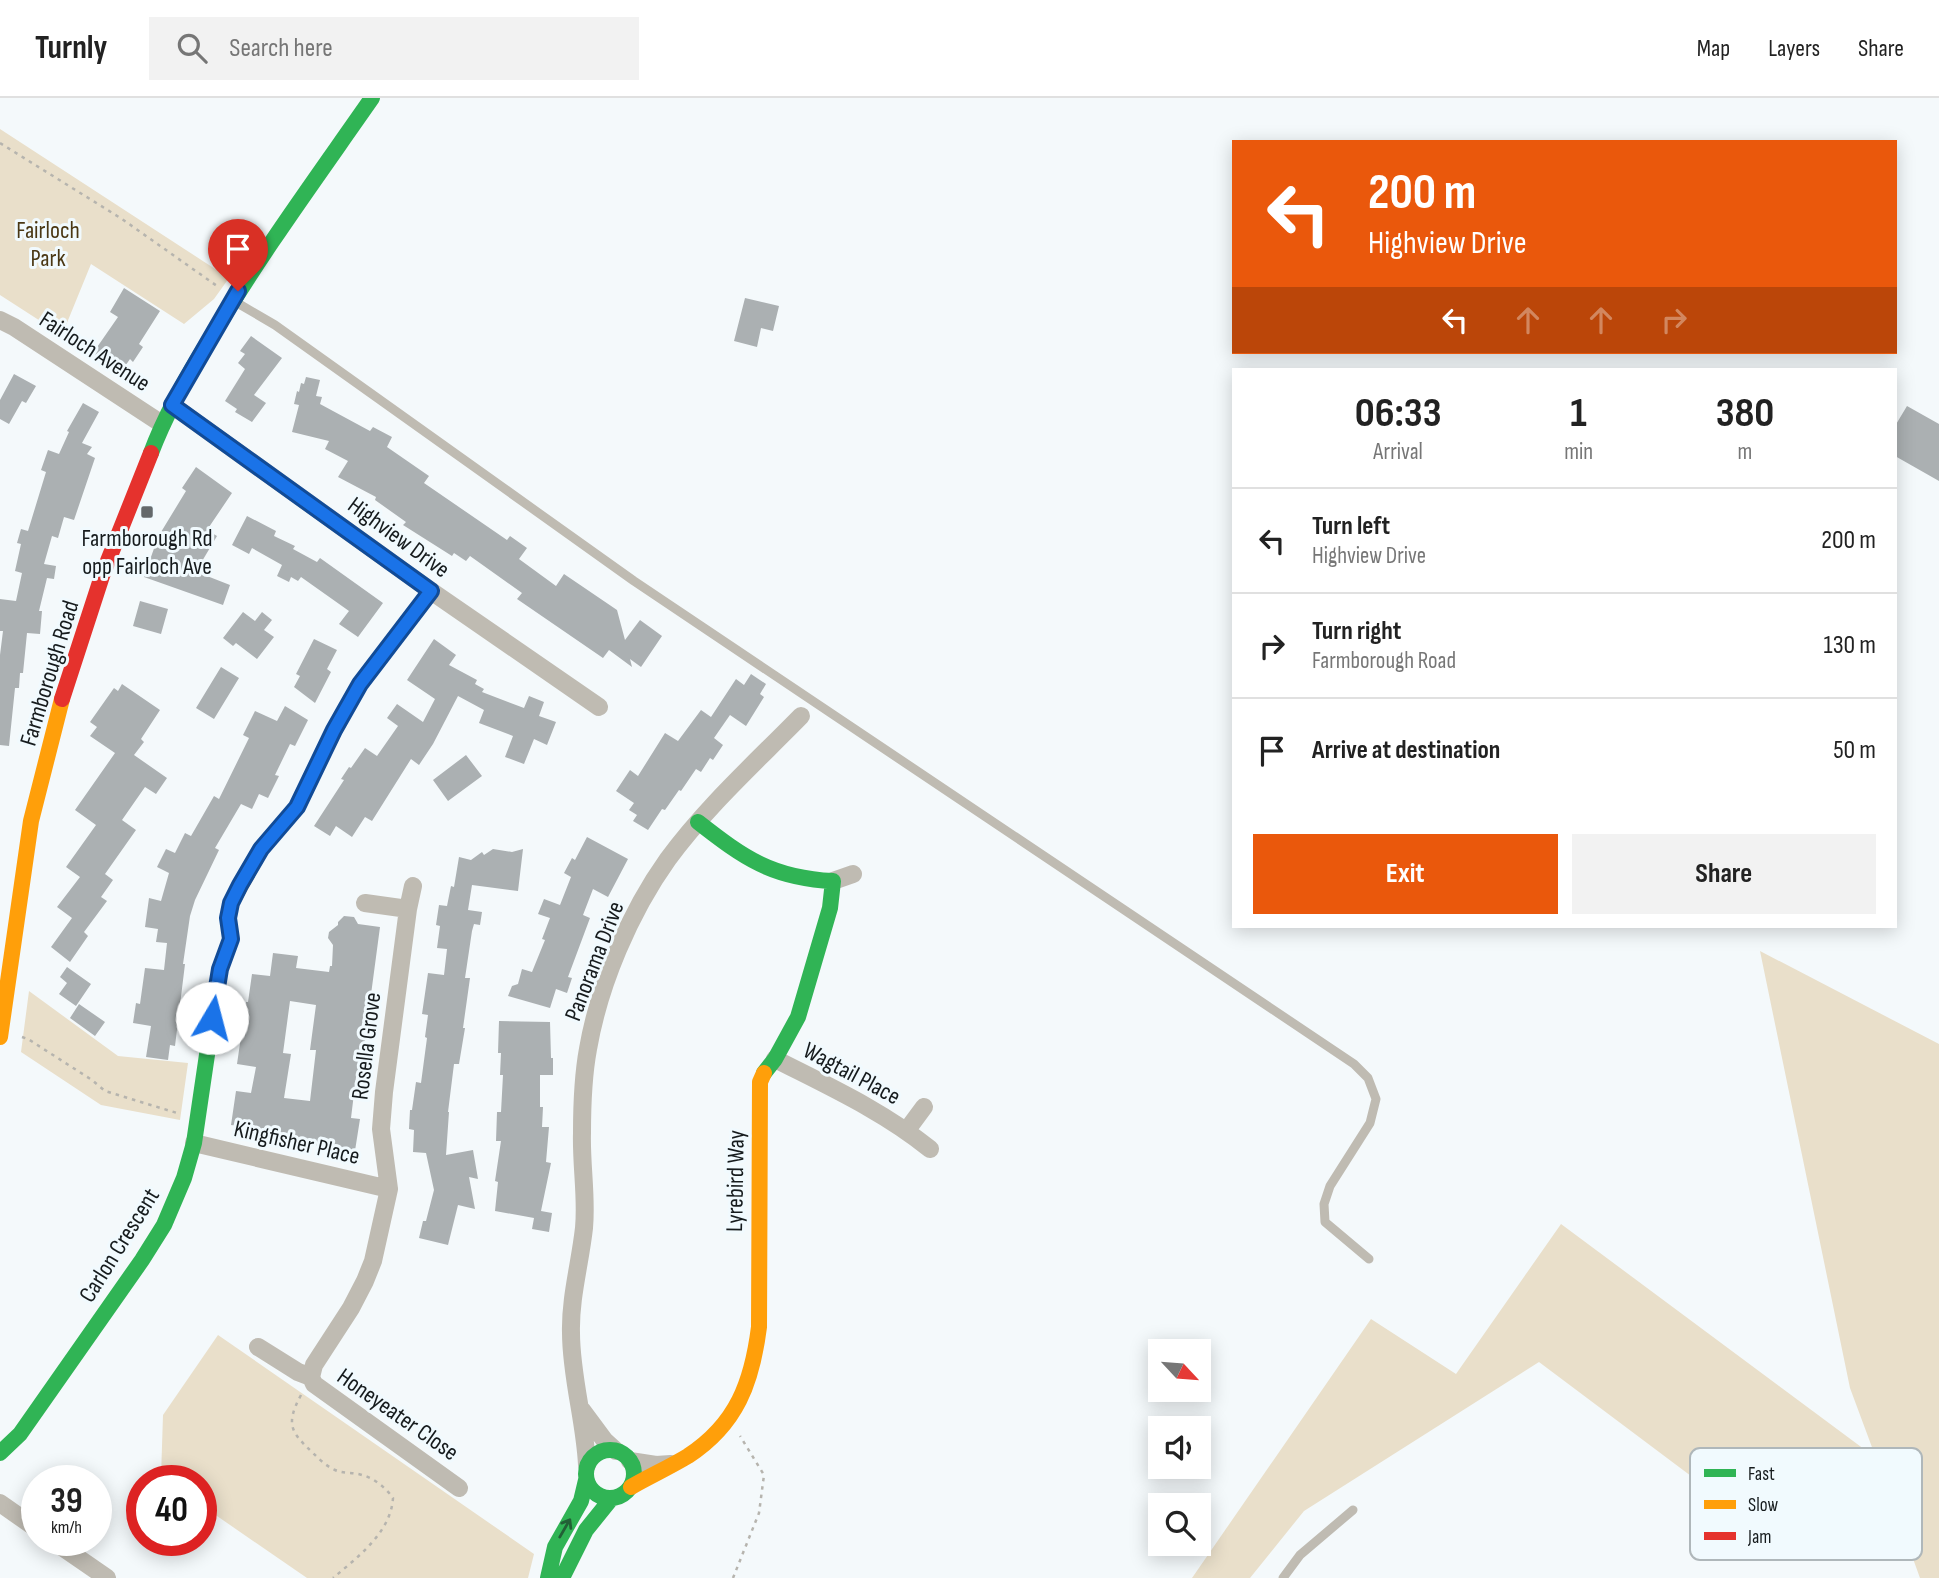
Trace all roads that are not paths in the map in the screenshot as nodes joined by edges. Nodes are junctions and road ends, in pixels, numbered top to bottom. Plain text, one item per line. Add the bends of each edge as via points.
1 (372, 98) edge
2 (233, 300) junction
3 (0, 320) edge
4 (172, 405) junction
5 (162, 425) junction
6 (431, 591) junction
7 (598, 708) dead end
8 (801, 716) dead end
9 (698, 822) junction
10 (853, 874) dead end
11 (834, 881) junction
12 (413, 886) dead end
13 (365, 903) dead end
14 (408, 909) junction
15 (8, 921) edge
16 (1, 1034) edge
17 (775, 1059) junction
18 (924, 1107) dead end
19 (907, 1130) junction
20 (194, 1143) junction
21 (930, 1149) dead end
22 (389, 1189) junction
23 (1369, 1259) dead end
24 (258, 1347) dead end
25 (312, 1380) junction
26 (580, 1407) junction
27 (0, 1453) edge
28 (623, 1456) junction
29 (673, 1463) junction
30 (587, 1472) junction
31 (631, 1487) junction
32 (459, 1488) dead end
33 (611, 1499) junction
34 (0, 1503) edge
35 (1353, 1510) dead end
36 (21, 1518) edge
37 (75, 1556) edge
38 (107, 1578) edge
39 (548, 1578) edge
40 (562, 1578) edge
41 (1283, 1578) edge

1 - 2 street, Farmborough Road
2 - 4 street, Farmborough Road
2 - 23 lane via 275,325 634,581 1354,1064 1368,1079 1376,1099 1370,1123 1329,1186 1325,1222
3 - 5 street, Fairloch Avenue
4 - 5 street, Farmborough Road
4 - 6 street, Highview Drive
5 - 15 street, Farmborough Road via 102,576 60,706
6 - 7 street, Highview Drive
6 - 20 street, Carlon Crescent via 360,684 297,807 261,849 231,903 231,939 220,969
8 - 9 street, Panorama Drive
9 - 11 street via 771,871 808,881
9 - 26 street, Panorama Drive via 667,860 627,931 596,1011 588,1047 583,1081 584,1229 571,1335
10 - 11 street
11 - 17 street, Lyrebird Way via 798,1017
12 - 14 street, Rosella Grove
13 - 14 street
14 - 22 street, Rosella Grove via 384,1092 382,1129
15 - 16 street, Farmborough Road
17 - 19 street, Wagtail Place
17 - 29 street, Lyrebird Way via 765,1070 759,1095 759,1327 751,1378 728,1420 707,1442
18 - 19 street, Wagtail Place
19 - 21 street, Wagtail Place
20 - 22 street, Kingfisher Place
20 - 27 street, Carlon Crescent via 184,1178 157,1237 20,1434
22 - 25 street, Honeyeater Close via 365,1281 314,1365
24 - 25 street, Honeyeater Close
25 - 32 street, Honeyeater Close
26 - 28 street, Panorama Drive
26 - 30 street, Panorama Drive
28 - 29 street via 656,1465
28 - 30 street via 599,1452 590,1460
28 - 31 street via 634,1476
29 - 31 street, Lyrebird Way
30 - 33 street via 589,1487
39 -> 30 street, Panorama Drive via 555,1547 581,1501
31 - 33 street
33 - 40 street via 586,1530
34 - 36 street
35 - 41 lane via 1300,1555
37 - 38 street

